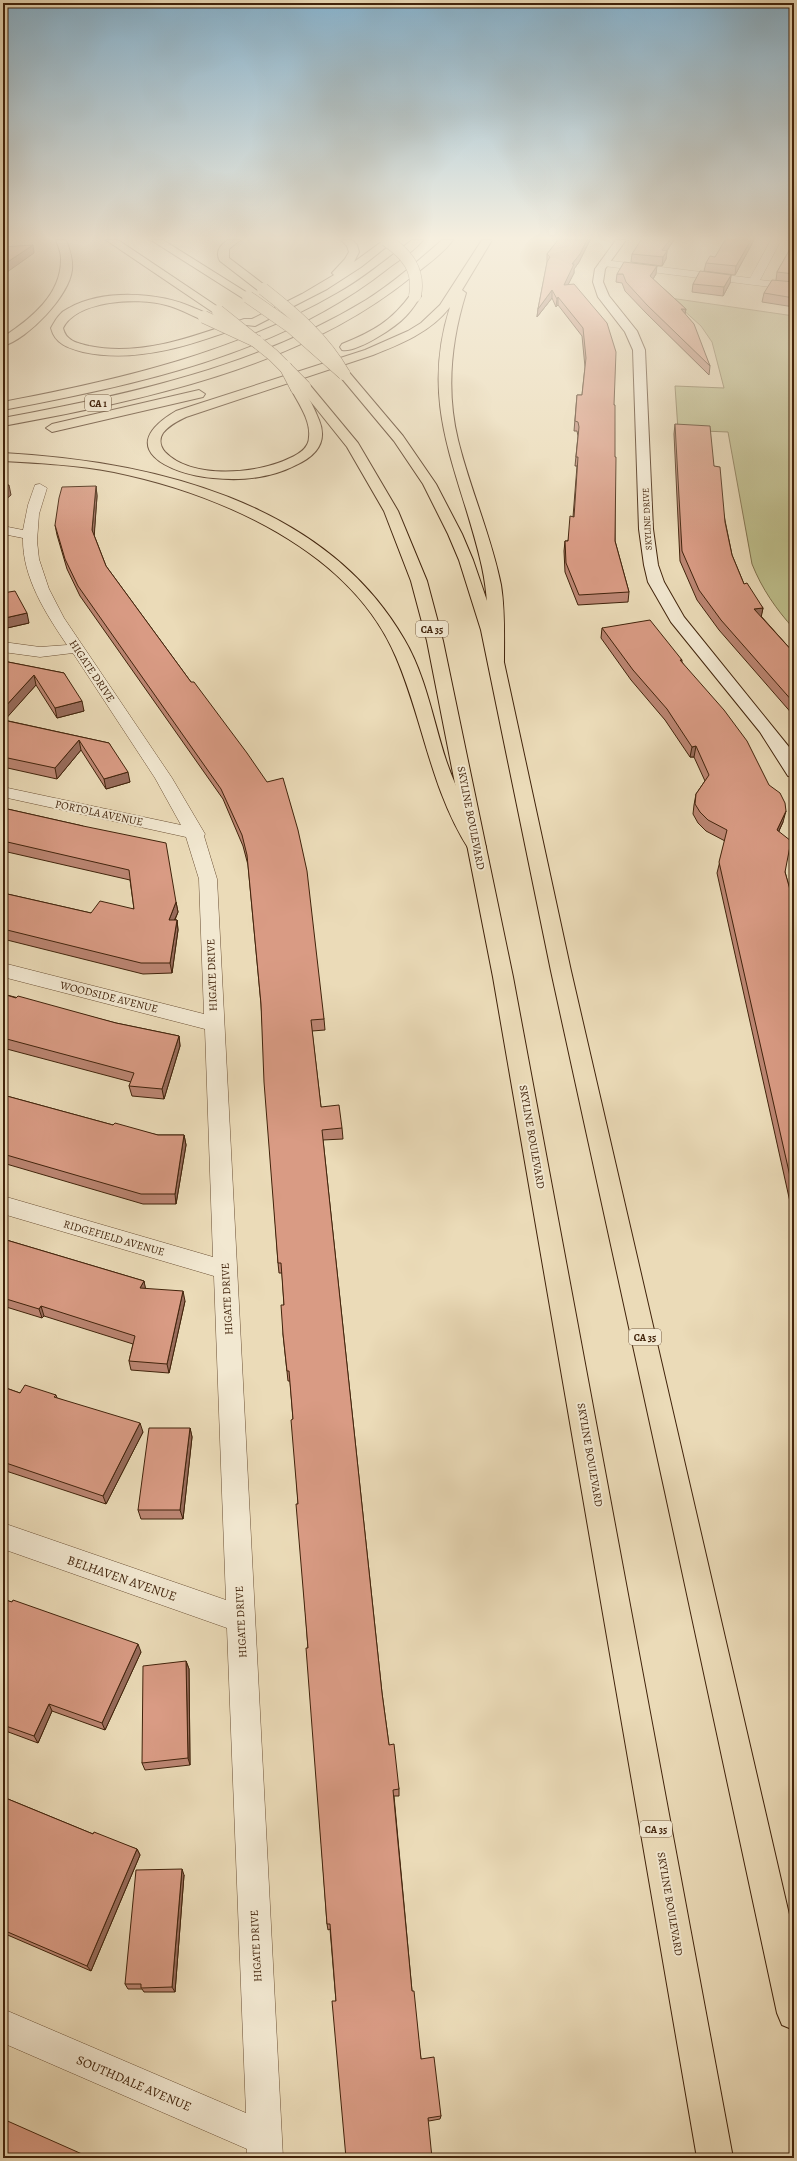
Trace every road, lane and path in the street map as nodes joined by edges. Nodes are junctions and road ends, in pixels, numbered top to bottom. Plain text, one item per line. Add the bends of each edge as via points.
1 (66, 341) edge
2 (185, 341) edge
3 (207, 341) edge
4 (246, 341) edge
5 (293, 341) edge
6 (307, 341) edge
7 (322, 341) edge
8 (360, 341) edge
9 (396, 341) edge
10 (448, 341) edge
11 (635, 341) edge
12 (258, 342) edge
13 (344, 374) junction
14 (301, 388) junction
15 (3, 397) edge
16 (3, 406) edge
17 (3, 422) edge
18 (43, 429) dead end
19 (3, 457) edge
20 (40, 488) dead end
21 (3, 530) edge
22 (30, 535) junction
23 (3, 648) edge
24 (76, 648) junction
25 (496, 661) junction
26 (794, 772) edge
27 (3, 792) edge
28 (196, 834) junction
29 (477, 847) junction
30 (3, 970) edge
31 (214, 1024) junction
32 (3, 1205) edge
33 (226, 1270) junction
34 (3, 1536) edge
35 (241, 1619) junction
36 (794, 2013) edge
37 (3, 2026) edge
38 (265, 2148) edge
39 (715, 2158) edge

1 - 2 main road, bridge via 81,348 106,352 134,352
3 - 15 main road via 149,362 92,378
4 - 16 main road, CA 1 via 194,360 131,378
5 - 17 main road, CA 1 via 166,386
6 - 13 main road, CA 35, bridge
7 - 13 main road, bridge
8 - 18 main road, bridge via 180,399
9 - 14 main road via 370,352 181,414 159,427 154,435 153,444 166,460 182,468 202,473 250,474 284,466 305,455 313,447 316,439 314,425
10 - 25 main road via 446,400 451,439 494,587
11 - 26 street, SKYLINE DRIVE via 639,350 646,529 656,582 677,619 766,728
12 - 14 main road, bridge via 285,366
13 - 25 main road, CA 35 via 395,431 437,496 468,564
14 - 29 main road, SKYLINE BOULEVARD / CA 35 via 339,427 364,463 390,511 410,557 425,600 435,641
19 - 29 main road via 90,463 162,479 212,496 248,512 281,529 321,555 363,594 395,639 420,701 442,776
20 - 22 street, HIGATE DRIVE via 33,508
21 - 22 street
22 - 24 street, HIGATE DRIVE via 32,560 41,587
23 - 24 street via 54,653
24 - 28 street, HIGATE DRIVE via 172,792
25 - 36 main road, CA 35 via 548,914 602,1140
27 - 28 street, PORTOLA AVENUE
28 - 31 street, HIGATE DRIVE via 208,879
29 - 39 main road, SKYLINE BOULEVARD / CA 35 via 503,977
30 - 31 street, WOODSIDE AVENUE
31 - 33 street, HIGATE DRIVE
32 - 33 street, RIDGEFIELD AVENUE
33 - 35 street, HIGATE DRIVE
34 - 35 street, BELHAVEN AVENUE
35 - 38 street, HIGATE DRIVE
37 - 38 street, SOUTHDALE AVENUE

